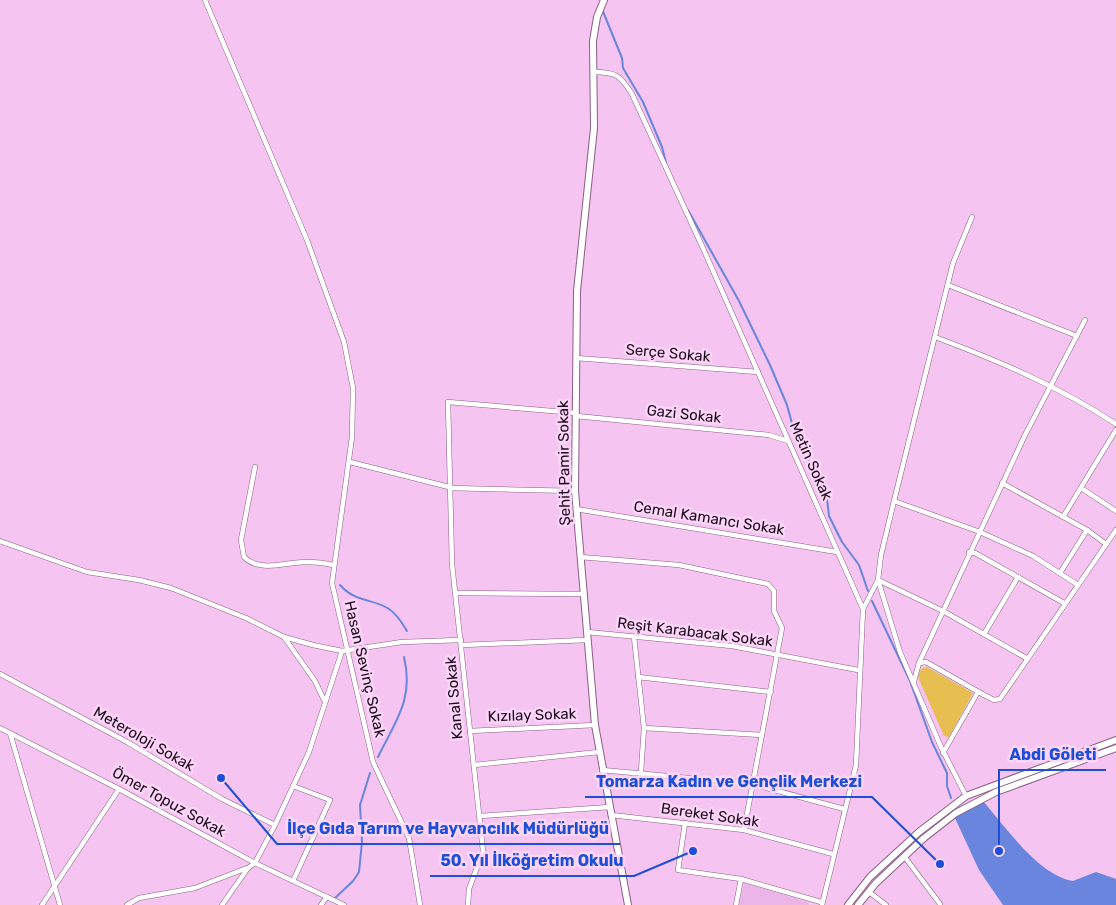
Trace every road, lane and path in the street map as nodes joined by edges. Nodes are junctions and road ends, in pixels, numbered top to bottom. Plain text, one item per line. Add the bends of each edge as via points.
1 (205, 0) edge
2 (604, 0) edge
3 (593, 72) junction
4 (972, 217) dead end
5 (948, 285) junction
6 (1085, 320) dead end
7 (936, 336) junction
8 (1077, 336) junction
9 (576, 358) junction
10 (758, 372) junction
11 (1051, 385) junction
12 (448, 402) joint
13 (576, 415) junction
14 (1116, 424) edge
15 (1116, 430) edge
16 (788, 441) junction
17 (350, 462) junction
18 (255, 467) dead end
19 (1002, 483) junction
20 (449, 487) junction
21 (1080, 488) junction
22 (575, 491) junction
23 (894, 501) junction
24 (576, 509) junction
25 (1116, 511) edge
26 (1063, 517) junction
27 (1087, 530) junction
28 (1116, 530) edge
29 (980, 532) junction
30 (0, 541) edge
31 (1106, 544) junction
32 (837, 552) junction
33 (969, 552) junction
34 (580, 557) junction
35 (333, 568) junction
36 (1060, 573) junction
37 (1018, 577) junction
38 (878, 580) junction
39 (1078, 585) junction
40 (456, 593) junction
41 (583, 594) junction
42 (1064, 603) junction
43 (863, 609) junction
44 (943, 611) junction
45 (586, 632) junction
46 (984, 634) junction
47 (284, 637) junction
48 (634, 637) junction
49 (587, 640) junction
50 (462, 642) junction
51 (344, 651) junction
52 (778, 655) junction
53 (1028, 659) junction
54 (919, 663) junction
55 (858, 670) junction
56 (0, 674) edge
57 (638, 677) junction
58 (914, 682) junction
59 (771, 692) junction
60 (978, 692) junction
61 (324, 700) junction
62 (595, 725) junction
63 (0, 728) edge
64 (644, 728) junction
65 (470, 731) junction
66 (10, 733) junction
67 (762, 736) junction
68 (1116, 740) edge
69 (1116, 748) edge
70 (599, 752) junction
71 (943, 752) junction
72 (474, 765) junction
73 (602, 770) junction
74 (641, 772) junction
75 (752, 784) junction
76 (293, 786) junction
77 (119, 789) junction
78 (966, 796) junction
79 (610, 807) junction
80 (844, 809) junction
81 (611, 815) junction
82 (480, 816) junction
83 (685, 823) junction
84 (275, 825) junction
85 (744, 830) junction
86 (833, 854) junction
87 (904, 856) junction
88 (255, 863) junction
89 (248, 868) junction
90 (742, 879) junction
91 (293, 881) junction
92 (56, 884) junction
93 (869, 892) junction
94 (327, 896) junction
95 (342, 904) edge
96 (822, 904) edge
97 (940, 904) edge
98 (42, 905) edge
99 (60, 905) edge
100 (127, 905) edge
101 (222, 905) edge
102 (321, 905) edge
103 (420, 905) edge
104 (468, 905) edge
105 (628, 905) edge
106 (736, 905) edge
107 (848, 905) edge
108 (858, 905) edge
109 (886, 905) edge

1 - 17 street, Hasan Sevinç Sokak via 307,240 344,342 353,388
2 - 3 street, Şehit Pamir Sokak via 593,41
3 - 9 street, Şehit Pamir Sokak via 594,128 577,291
3 - 10 street, Metin Sokak via 622,77 632,94
4 - 5 street
5 - 7 street
5 - 8 street
6 - 8 street
7 - 11 street
7 - 23 street
8 - 11 street
9 - 10 street, Serçe Sokak
9 - 13 street, Şehit Pamir Sokak
10 - 16 street, Metin Sokak
11 - 14 street
11 - 19 street
12 - 13 street, Gazi Sokak
12 - 20 street, Kanal Sokak
13 - 16 street, Gazi Sokak via 769,435
13 - 22 street, Şehit Pamir Sokak
15 - 21 street
16 - 32 street, Metin Sokak
17 - 20 street
17 - 35 street, Hasan Sevinç Sokak
18 - 35 street via 241,540 244,558 255,565 305,562
19 - 26 street
19 - 29 street
20 - 22 street
20 - 40 street, Kanal Sokak
21 - 25 street
21 - 26 street
22 - 24 street, Şehit Pamir Sokak
23 - 29 street
23 - 38 street
24 - 32 street, Cemal Kamancı Sokak
24 - 34 street, Şehit Pamir Sokak
26 - 27 street
27 - 31 street
27 - 36 street
28 - 31 street
29 - 33 street
29 - 36 street via 1033,556
30 - 47 street via 87,572 171,588
31 - 39 street
32 - 43 street, Metin Sokak
33 - 37 street via 975,552
33 - 44 street
34 - 41 street, Şehit Pamir Sokak
34 - 52 street via 679,565 768,584 774,591 774,611 782,628
35 - 51 street, Hasan Sevinç Sokak via 332,583
36 - 39 street
37 - 42 street
37 - 46 street
38 - 43 street
38 - 44 street
38 - 58 street via 900,652
39 - 42 street
40 - 41 street
40 - 50 street, Kanal Sokak
41 - 45 street, Şehit Pamir Sokak
42 - 53 street
43 - 55 street, Metin Sokak
44 - 46 street
44 - 54 street
45 - 48 street, Reşit Karabacak Sokak
45 - 49 street, Şehit Pamir Sokak
46 - 53 street
47 - 51 street
47 - 61 street via 315,681
48 - 52 street, Reşit Karabacak Sokak via 732,646
48 - 57 street
49 - 50 street
49 - 62 street, Şehit Pamir Sokak
50 - 51 street via 414,641
50 - 65 street, Kanal Sokak
51 - 61 street
51 - 103 street, Hasan Sevinç Sokak via 373,762 409,838
52 - 55 street, Reşit Karabacak Sokak
52 - 59 street
53 - 60 street via 1000,699 994,700
54 - 58 street
54 - 60 street via 926,662
55 - 80 street, Metin Sokak via 856,765
56 - 84 street, Meteroloji Sokak via 127,742 222,799
57 - 59 street
57 - 64 street
58 - 71 street
59 - 67 street
60 - 71 street
61 - 76 street via 309,752
62 - 65 street, Kızılay Sokak
62 - 70 street, Şehit Pamir Sokak
63 - 66 street, Ömer Topuz Sokak
64 - 67 street
64 - 74 street
65 - 72 street, Kanal Sokak
66 - 77 street, Ömer Topuz Sokak
66 - 92 street
67 - 75 street
68 - 78 street
69 - 87 street via 996,792 956,814
70 - 72 street
70 - 73 street, Şehit Pamir Sokak
71 - 78 street
72 - 82 street, Kanal Sokak
73 - 74 street
73 - 79 street, Şehit Pamir Sokak
74 - 75 street
75 - 80 street
75 - 85 street
76 - 84 street
76 - 91 street via 330,800
77 - 88 street, Ömer Topuz Sokak
77 - 92 street
78 - 107 street via 919,832 870,877
79 - 81 street, Şehit Pamir Sokak
79 - 82 street
80 - 86 street, Metin Sokak
81 - 83 street, Bereket Sokak
81 - 105 street, Şehit Pamir Sokak
82 - 104 street, Kanal Sokak via 483,851 469,889
83 - 85 street, Bereket Sokak
83 - 90 street via 678,870
84 - 88 street
85 - 86 street, Bereket Sokak
86 - 96 street, Metin Sokak
87 - 93 street
87 - 97 street
88 - 89 street
88 - 91 street, Ömer Topuz Sokak
89 - 100 street via 195,888 140,898
89 - 101 street
90 - 96 street
90 - 106 street
91 - 94 street, Ömer Topuz Sokak
92 - 98 street
92 - 99 street
93 - 108 street
93 - 109 street
94 - 95 street, Ömer Topuz Sokak
94 - 102 street

